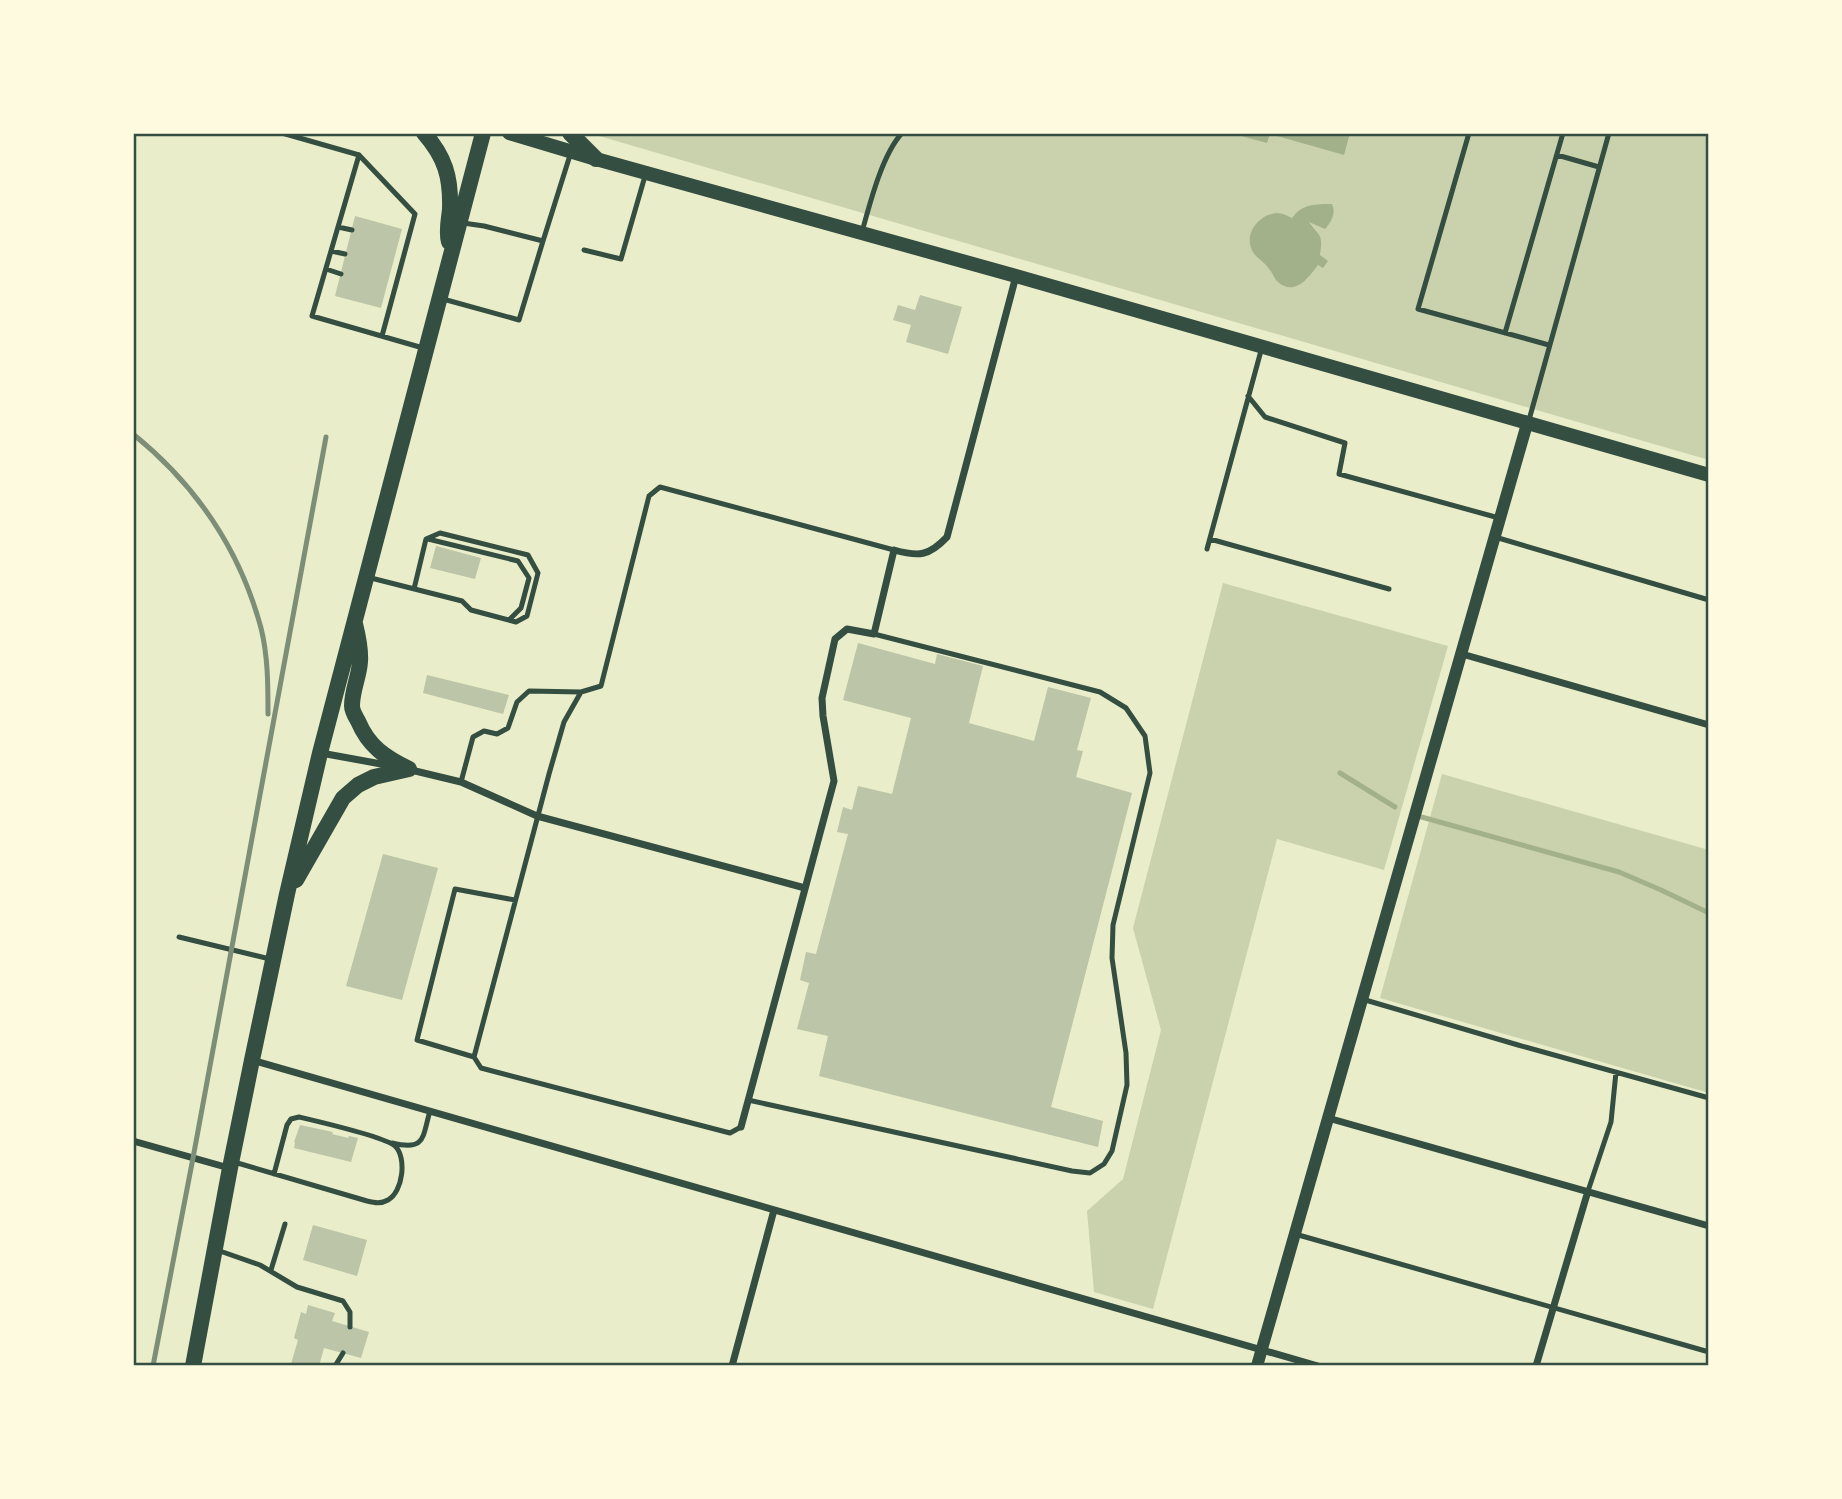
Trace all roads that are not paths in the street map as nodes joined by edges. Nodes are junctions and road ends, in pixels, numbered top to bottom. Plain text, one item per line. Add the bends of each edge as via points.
1 (282, 133) edge
2 (424, 133) edge
3 (483, 133) edge
4 (509, 133) edge
5 (570, 133) edge
6 (902, 133) edge
7 (1469, 133) edge
8 (1563, 133) edge
9 (1609, 133) edge
10 (571, 152) junction
11 (359, 155) junction
12 (1557, 155) junction
13 (596, 159) junction
14 (1599, 167) junction
15 (646, 173) junction
16 (460, 222) junction
17 (338, 227) junction
18 (352, 230) dead end
19 (862, 232) junction
20 (542, 241) junction
21 (398, 243) dead end
22 (406, 245) junction
23 (584, 250) dead end
24 (331, 251) junction
25 (452, 253) junction
26 (345, 254) dead end
27 (392, 267) dead end
28 (326, 269) junction
29 (400, 269) junction
30 (341, 274) dead end
31 (1016, 276) junction
32 (386, 288) dead end
33 (394, 290) junction
34 (439, 298) junction
35 (1505, 333) junction
36 (382, 337) junction
37 (1549, 345) junction
38 (1262, 347) junction
39 (426, 349) junction
40 (1248, 396) junction
41 (1527, 424) junction
42 (1709, 475) edge
43 (1500, 518) junction
44 (1495, 537) junction
45 (426, 539) junction
46 (1210, 539) junction
47 (1207, 549) dead end
48 (894, 551) junction
49 (366, 577) junction
50 (414, 589) junction
51 (1389, 589) dead end
52 (1709, 600) edge
53 (509, 620) junction
54 (354, 621) junction
55 (874, 634) junction
56 (1462, 654) junction
57 (581, 692) junction
58 (1709, 725) edge
59 (320, 753) junction
60 (409, 769) junction
61 (461, 782) junction
62 (537, 816) junction
63 (805, 888) junction
64 (287, 894) junction
65 (515, 900) junction
66 (179, 937) dead end
67 (273, 960) junction
68 (1362, 999) junction
69 (474, 1057) junction
70 (252, 1060) junction
71 (1616, 1072) junction
72 (1709, 1098) edge
73 (748, 1100) junction
74 (430, 1111) junction
75 (1328, 1118) junction
76 (741, 1127) joint
77 (133, 1141) edge
78 (389, 1142) junction
79 (231, 1165) junction
80 (274, 1174) junction
81 (1588, 1191) junction
82 (774, 1210) junction
83 (285, 1224) dead end
84 (1709, 1226) edge
85 (1295, 1234) junction
86 (216, 1250) junction
87 (271, 1270) junction
88 (1553, 1307) junction
89 (350, 1326) dead end
90 (1261, 1350) junction
91 (1709, 1352) edge
92 (343, 1353) dead end
93 (193, 1366) edge
94 (335, 1366) edge
95 (732, 1366) edge
96 (1257, 1366) edge
97 (1318, 1366) edge
98 (1536, 1366) edge

1 - 11 lane
2 - 25 main road via 448,173 447,234
3 - 16 main road
4 - 10 main road
5 - 13 main road
6 - 19 lane via 886,162
7 - 35 lane via 1418,309
8 - 12 lane
9 - 14 lane
10 - 13 main road
10 - 20 lane
11 - 17 lane
11 - 22 lane via 415,214
12 - 14 lane
12 - 35 lane
13 - 15 main road
14 - 37 lane
15 - 19 main road
15 - 23 lane via 621,259
16 - 20 lane
16 - 25 main road
17 - 18 lane
17 - 24 lane
19 - 31 main road
20 - 34 lane via 519,320
21 - 22 lane
22 - 29 lane
24 - 26 lane
24 - 28 lane
25 - 34 main road
27 - 29 lane
28 - 30 lane
28 - 36 lane via 312,316
29 - 33 lane
31 - 38 main road
31 - 48 street via 947,537 921,554
32 - 33 lane
33 - 36 lane
34 - 39 main road
35 - 37 lane
36 - 39 lane
37 - 41 lane
38 - 40 lane
38 - 41 main road
39 - 49 main road
40 - 43 lane via 1265,417 1345,443 1339,474
40 - 46 lane
41 - 42 main road
41 - 43 street
43 - 44 street
44 - 52 lane
44 - 56 street
45 - 50 lane
45 - 53 lane via 519,561 529,578 521,608
45 - 53 lane via 440,533 528,555 538,573 527,616
46 - 47 lane
46 - 51 lane
48 - 55 street
48 - 57 lane via 660,487 649,496 601,686
49 - 50 lane
49 - 54 main road
50 - 53 lane
54 - 59 main road
54 - 60 main road via 360,663 352,709 372,744
55 - 63 street via 847,629 835,639 822,698 834,781
55 - 73 lane via 1100,692 1126,708 1145,736 1150,773 1113,925 1112,958 1127,1085 1112,1151 1104,1164 1090,1173 1072,1171
56 - 58 street
56 - 68 street
57 - 61 lane via 529,691 517,702 508,728 473,737
57 - 62 lane via 564,722
59 - 60 street
59 - 64 main road
60 - 61 street
60 - 64 main road via 374,777 343,798
61 - 62 street
62 - 63 street
62 - 65 lane
63 - 73 street
64 - 67 main road
65 - 69 lane
65 - 69 lane via 454,889 417,1040
66 - 67 lane
67 - 70 main road
68 - 71 lane
68 - 75 street
69 - 76 lane via 481,1068 730,1133
70 - 74 street
70 - 79 main road
71 - 72 lane
71 - 81 lane via 1611,1122
73 - 76 street
74 - 78 lane via 422,1140 406,1146
74 - 82 street
75 - 81 street
75 - 85 street
77 - 79 street
78 - 80 lane via 311,1119 291,1119
78 - 80 lane via 401,1153 402,1172 395,1195 378,1203
79 - 80 lane
79 - 86 main road
81 - 84 street
81 - 88 street
82 - 90 street
82 - 95 street
83 - 87 lane
85 - 88 lane
85 - 90 street
86 - 87 lane
86 - 93 main road
87 - 89 lane via 297,1287 343,1301 350,1312
88 - 91 lane
88 - 98 street
90 - 96 street
90 - 97 street
92 - 94 lane

